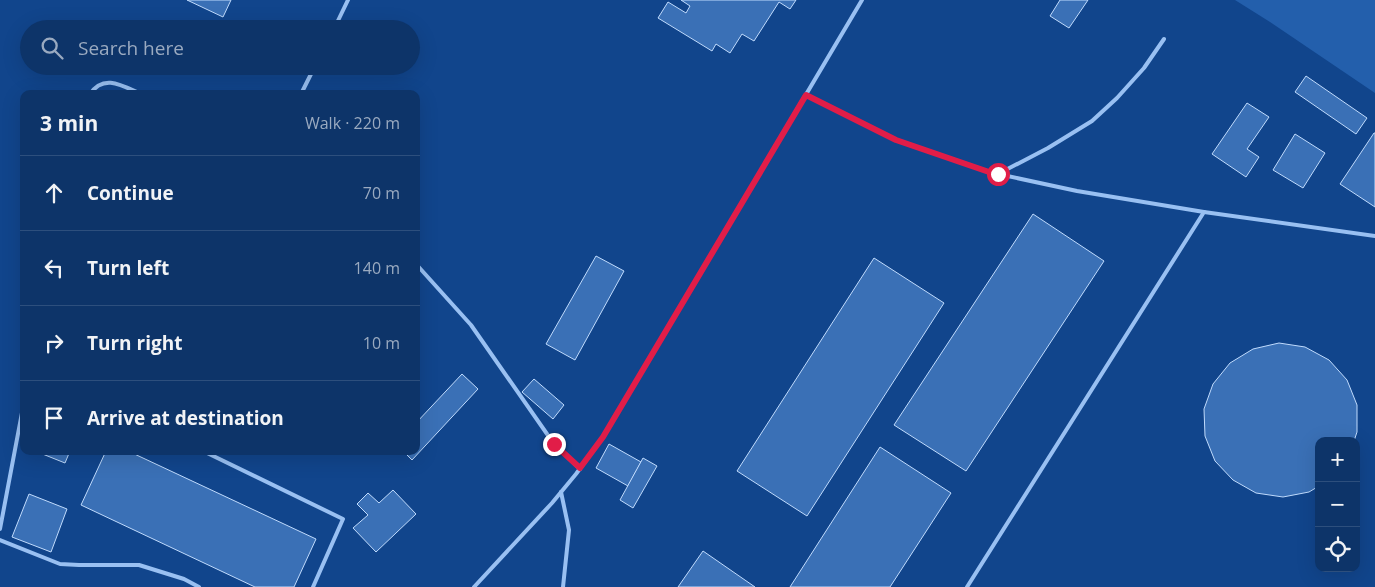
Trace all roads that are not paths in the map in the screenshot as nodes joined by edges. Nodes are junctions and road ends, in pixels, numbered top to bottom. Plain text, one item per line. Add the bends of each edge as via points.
1 (348, 0) edge
2 (862, 0) edge
3 (338, 20) edge
4 (1164, 39) dead end
5 (310, 75) edge
6 (93, 90) edge
7 (132, 90) edge
8 (303, 90) edge
9 (806, 95) junction
10 (998, 174) junction
11 (1204, 212) junction
12 (1375, 236) edge
13 (420, 268) edge
14 (20, 423) edge
15 (212, 455) edge
16 (580, 468) junction
17 (561, 492) junction
18 (0, 529) edge
19 (0, 540) edge
20 (199, 587) edge
21 (313, 587) edge
22 (474, 587) edge
23 (563, 587) edge
24 (967, 587) edge

1 - 3 lane
2 - 9 lane
4 - 10 lane via 1144,68 1092,121
5 - 8 lane
6 - 7 lane via 104,82
9 - 10 lane via 896,140
9 - 16 lane via 603,437
10 - 11 lane
11 - 12 lane
11 - 24 lane
13 - 16 lane via 471,325 554,444
14 - 18 lane
15 - 21 lane via 342,518
16 - 17 lane
17 - 22 lane
17 - 23 lane via 569,530
19 - 20 lane via 60,564 139,565

